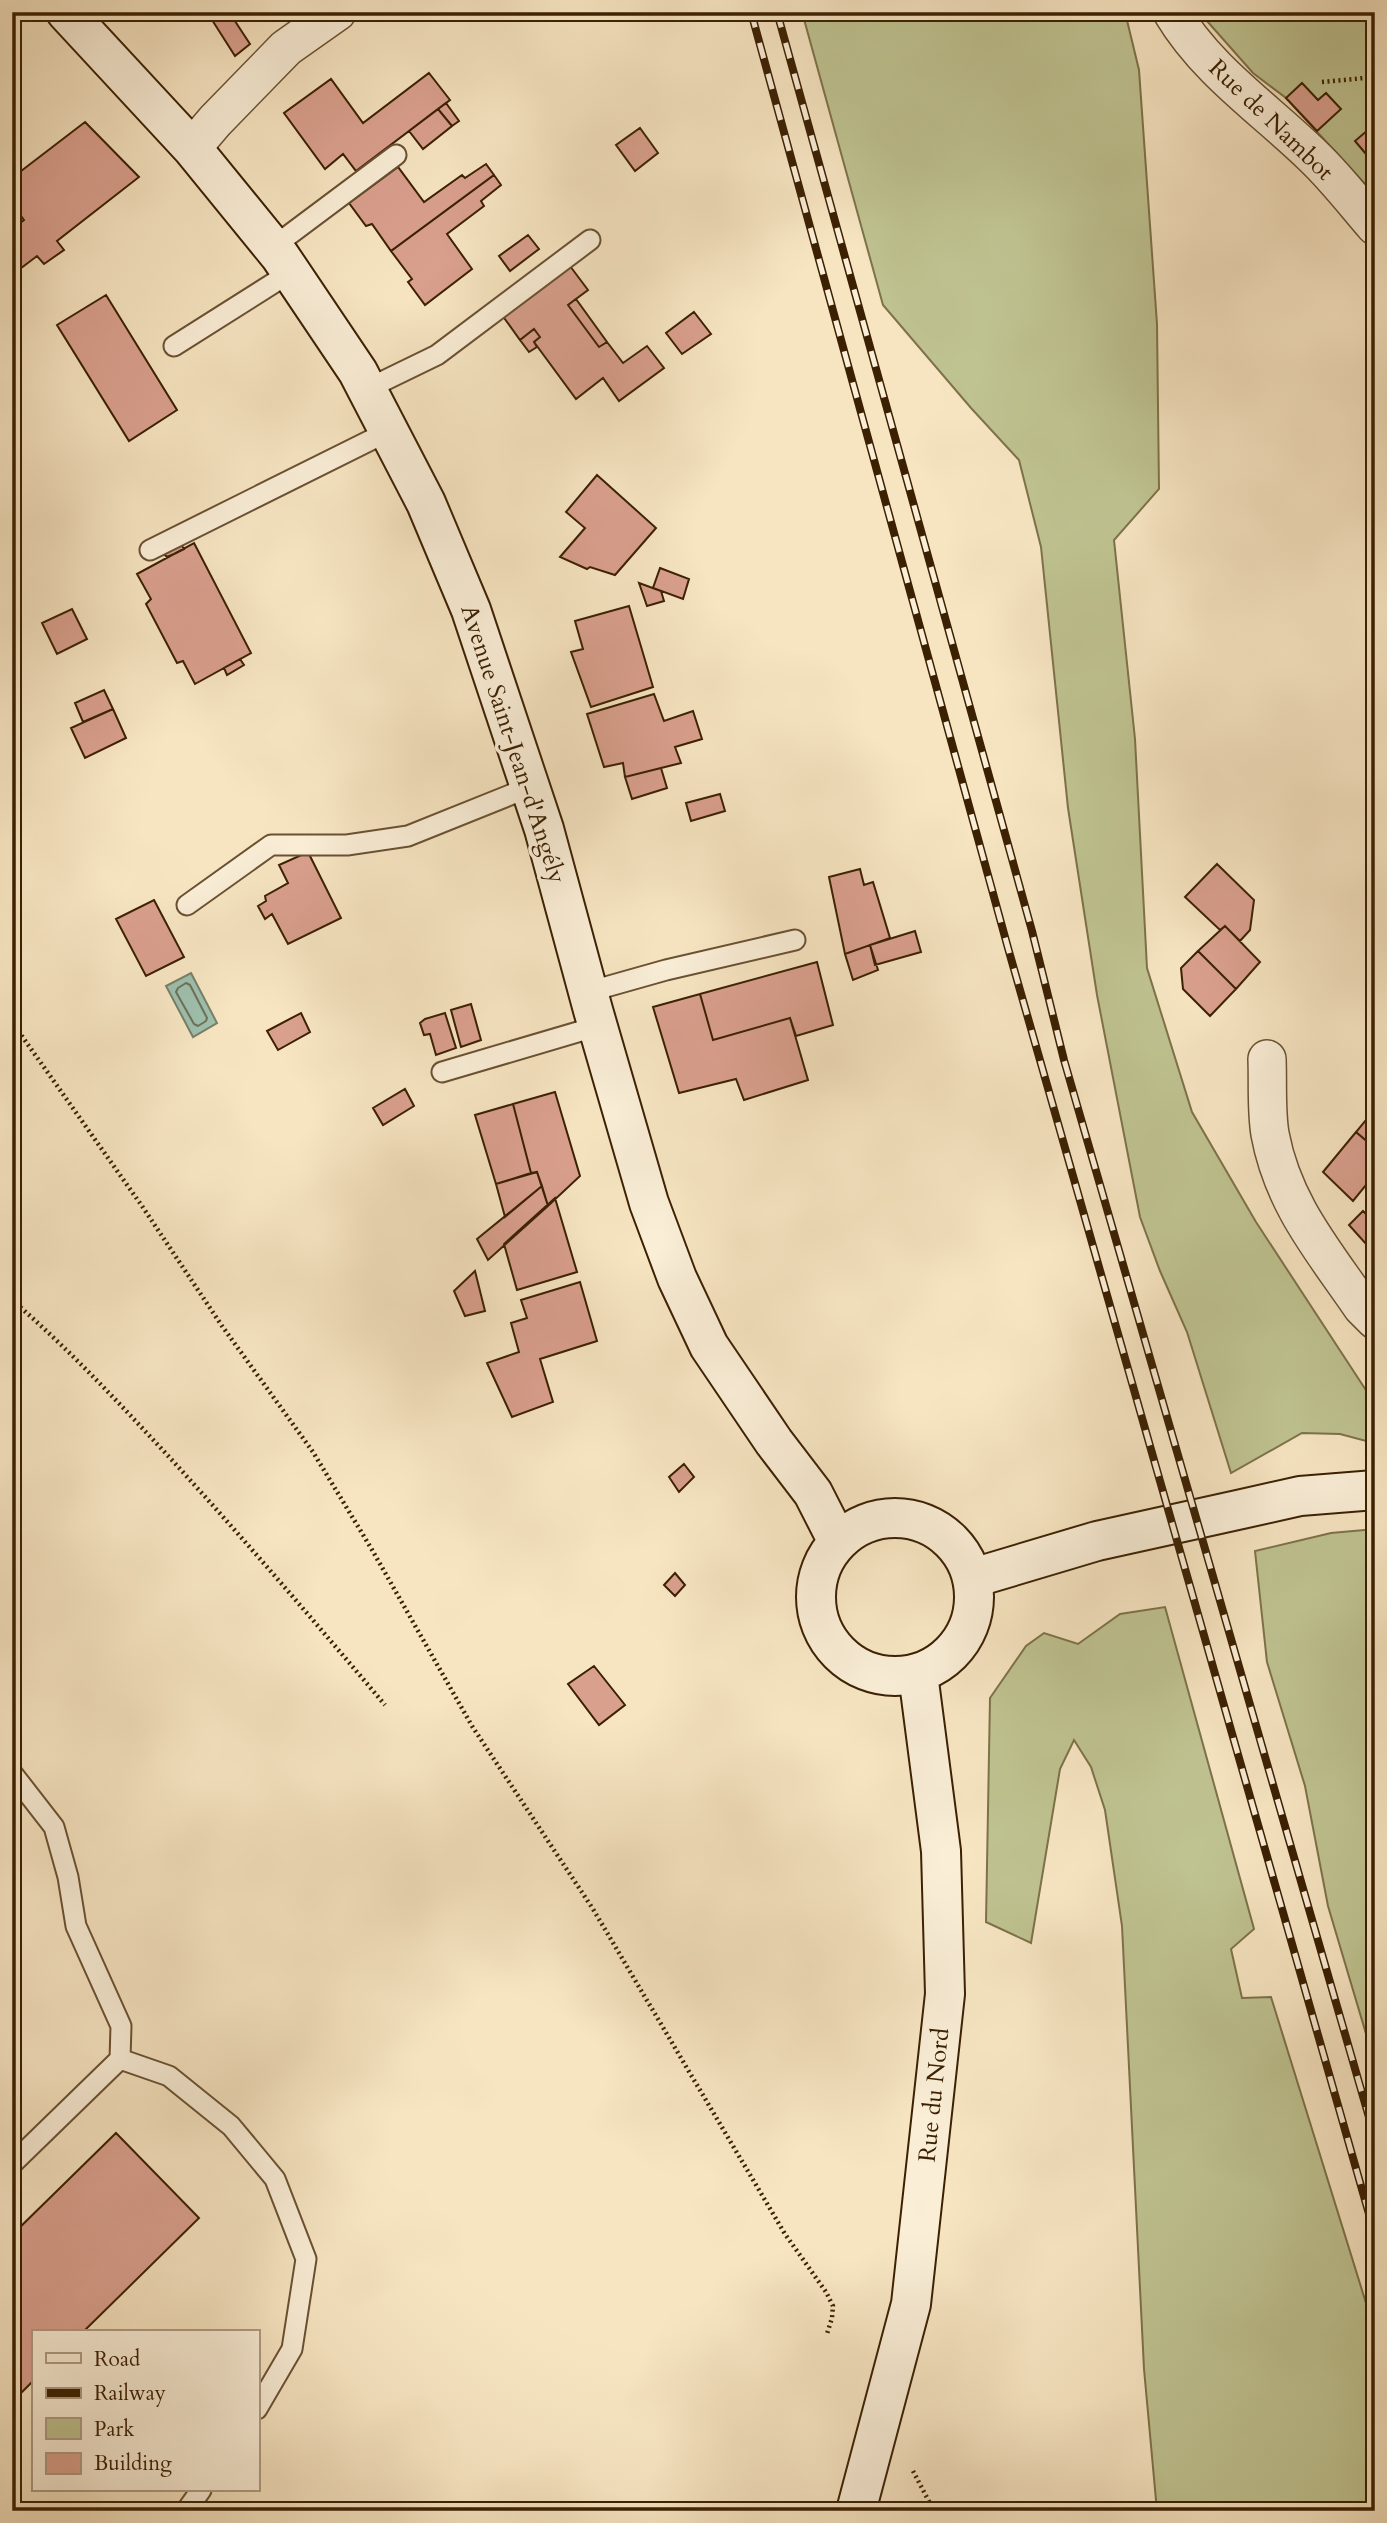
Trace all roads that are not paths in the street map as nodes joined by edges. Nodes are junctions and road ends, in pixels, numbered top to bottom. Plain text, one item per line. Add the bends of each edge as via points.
1 (66, 12) edge
2 (337, 12) edge
3 (1172, 12) edge
4 (192, 148) junction
5 (396, 155) dead end
6 (1375, 226) edge
7 (590, 240) dead end
8 (282, 260) junction
9 (174, 346) dead end
10 (367, 388) junction
11 (389, 431) junction
12 (150, 550) dead end
13 (530, 788) junction
14 (187, 905) dead end
15 (795, 940) dead end
16 (593, 1009) junction
17 (1267, 1059) dead end
18 (442, 1072) dead end
19 (1375, 1320) edge
20 (1375, 1490) edge
21 (838, 1542) junction
22 (973, 1578) junction
23 (918, 1674) junction
24 (12, 1773) edge
25 (120, 2059) junction
26 (12, 2164) edge
27 (259, 2406) edge
28 (200, 2492) edge
29 (186, 2511) edge
30 (856, 2511) edge

1 - 4 main road, Avenue Saint-Jean-d'Angély
2 - 4 street via 286,48
3 - 6 street, Rue de Nambot via 1187,38 1316,159
4 - 8 main road, Avenue Saint-Jean-d'Angély
5 - 8 lane
7 - 10 lane via 437,355
8 - 9 lane
8 - 10 main road, Avenue Saint-Jean-d'Angély
10 - 11 main road, Avenue Saint-Jean-d'Angély
11 - 12 lane
11 - 13 main road, Avenue Saint-Jean-d'Angély via 467,598
13 - 14 lane via 408,836 346,845 271,845
13 - 16 main road, Avenue Saint-Jean-d'Angély
15 - 16 lane via 666,970
16 - 18 lane
16 - 21 main road, Avenue Saint-Jean-d'Angély via 649,1203 677,1278 709,1346 813,1493
17 - 19 street via 1270,1133 1286,1191
20 - 22 main road via 1300,1496 1097,1541
21 - 22 main road via 865,1523 899,1517 932,1525 958,1547
21 - 23 main road via 821,1567 816,1596 820,1625 836,1650 859,1669 888,1677
22 - 23 main road via 974,1608 964,1636 944,1660
23 - 30 main road, Rue du Nord via 941,1850 945,1994 911,2304
24 - 25 lane via 54,1827 76,1926 121,2026
25 - 26 lane
25 - 27 lane via 169,2076 231,2126 275,2179 306,2259 292,2349
28 - 29 lane

